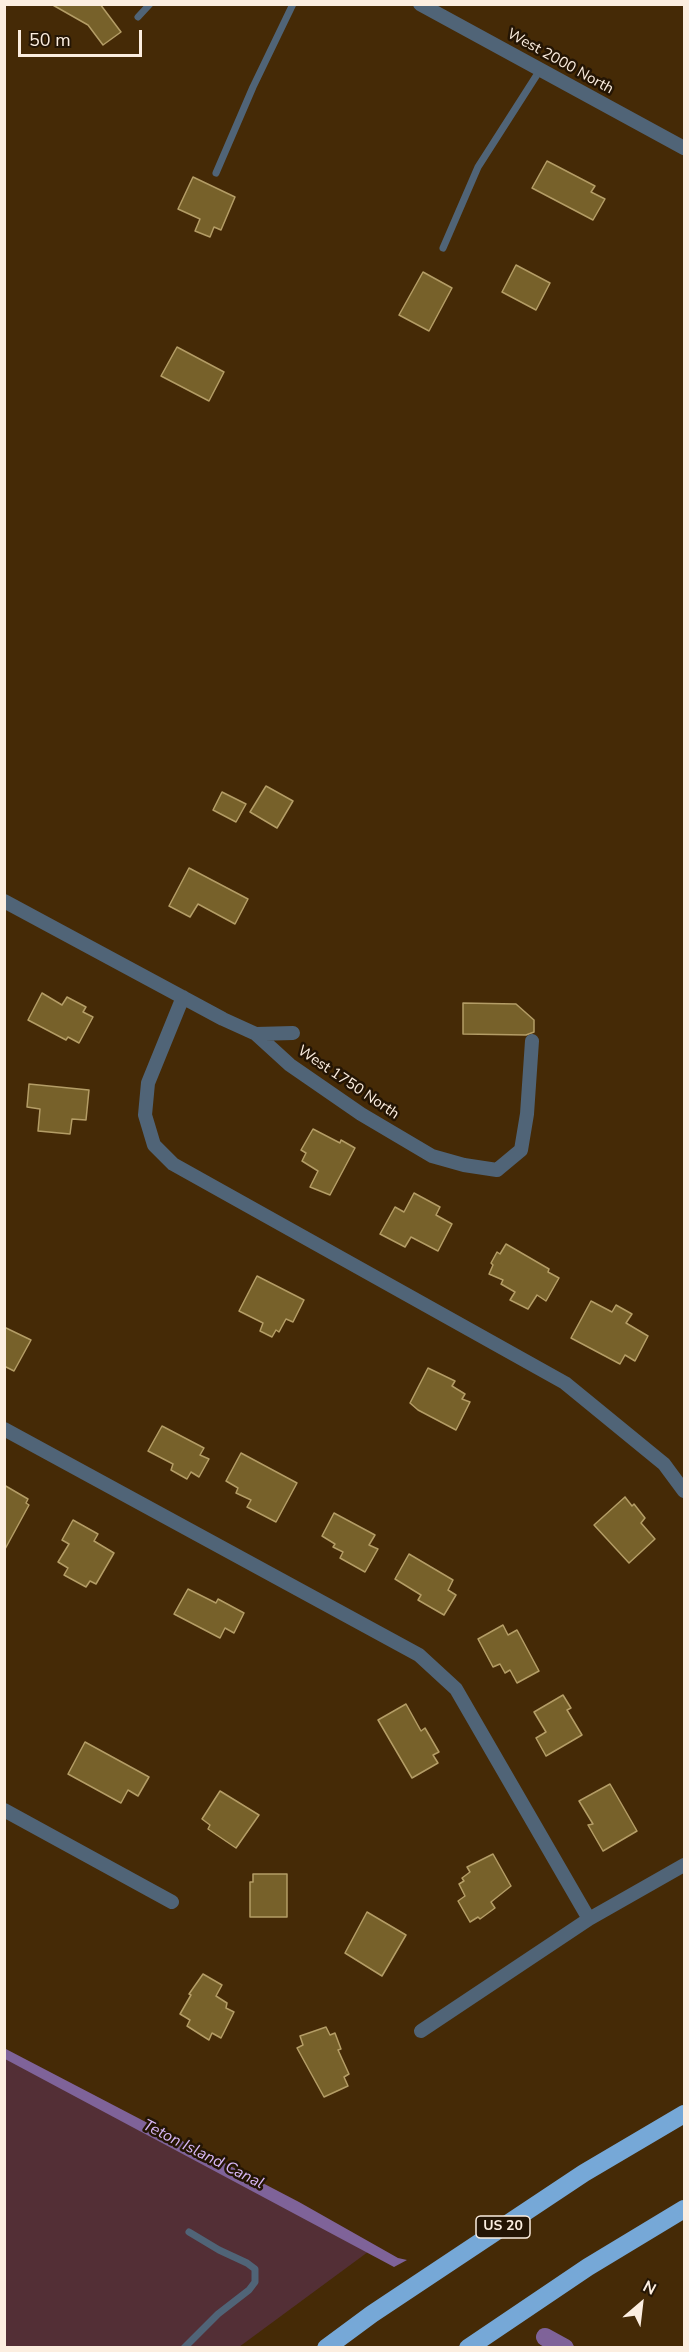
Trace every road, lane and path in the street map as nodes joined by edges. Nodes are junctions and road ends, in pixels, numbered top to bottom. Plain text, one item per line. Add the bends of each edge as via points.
1 (150, 4) edge
2 (292, 4) edge
3 (420, 4) edge
4 (138, 16) dead end
5 (540, 70) junction
6 (684, 148) edge
7 (216, 174) dead end
8 (443, 248) dead end
9 (4, 901) edge
10 (183, 997) junction
11 (256, 1034) junction
12 (293, 1034) dead end
13 (532, 1041) dead end
14 (4, 1430) edge
15 (684, 1491) edge
16 (4, 1810) edge
17 (684, 1864) edge
18 (172, 1902) dead end
19 (588, 1919) junction
20 (421, 2031) dead end
21 (684, 2114) edge
22 (684, 2210) edge
23 (189, 2232) dead end
24 (184, 2348) edge
25 (327, 2348) edge
26 (468, 2348) edge

1 - 4 lane
2 - 7 lane
3 - 5 street, West 2000 North
5 - 6 street, West 2000 North
5 - 8 lane via 478,167
9 - 10 street, West 1750 North
10 - 11 street, West 1750 North
10 - 15 street via 148,1083 145,1115 154,1145 173,1164 565,1383 664,1464
11 - 12 street
11 - 13 street, West 1750 North via 290,1065 432,1156 497,1170 521,1150
14 - 19 street via 418,1655 456,1689
16 - 18 street
17 - 19 street
19 - 20 street
21 - 25 highway, US 20 via 584,2173
22 - 26 highway via 588,2267
23 - 24 lane via 255,2269 255,2282

